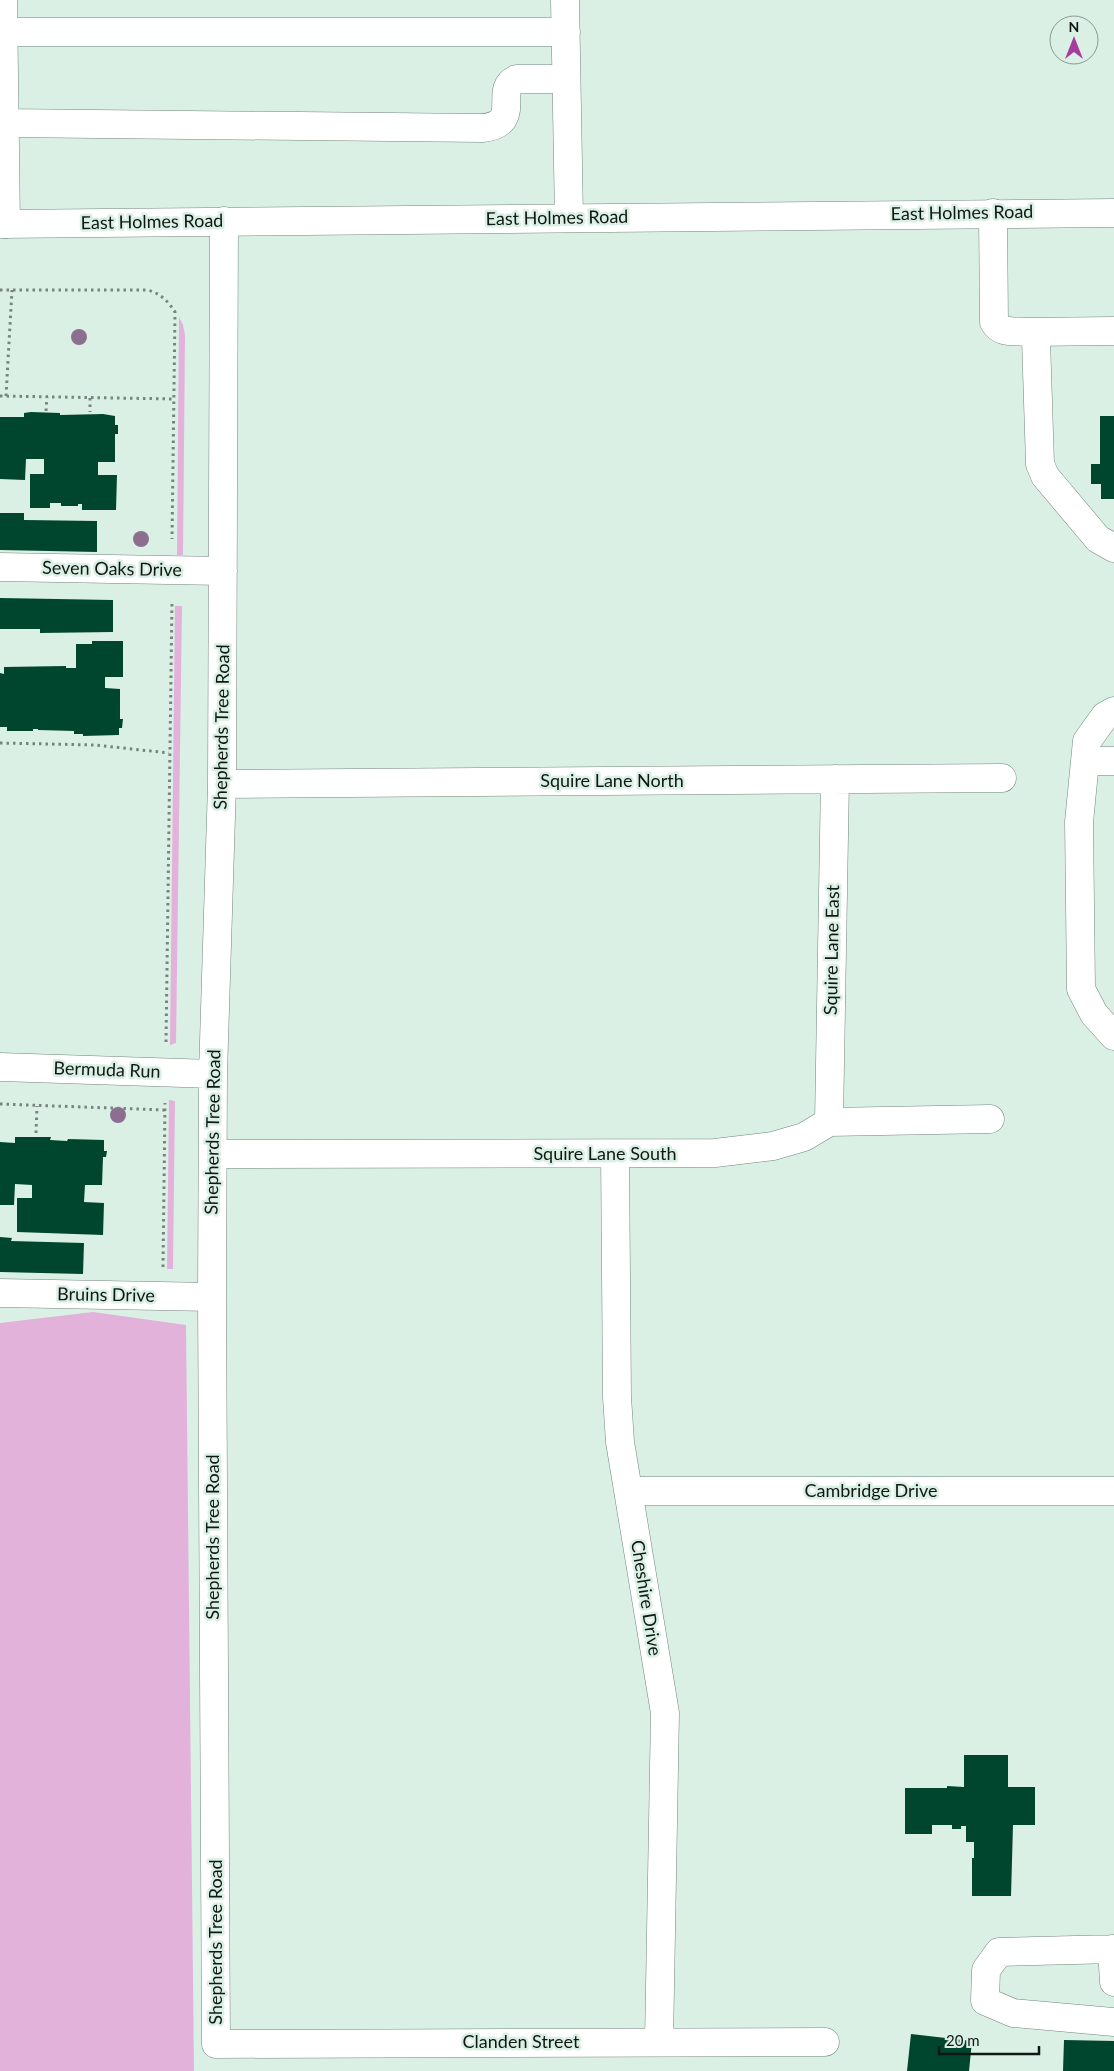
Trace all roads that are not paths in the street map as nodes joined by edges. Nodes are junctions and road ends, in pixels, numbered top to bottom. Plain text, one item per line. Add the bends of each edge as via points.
1 (3, 0) edge
2 (565, 0) edge
3 (4, 32) junction
4 (566, 32) junction
5 (566, 79) junction
6 (5, 123) junction
7 (1114, 212) edge
8 (993, 213) junction
9 (569, 218) junction
10 (224, 221) junction
11 (3, 224) edge
12 (1114, 331) edge
13 (1027, 332) junction
14 (1114, 548) edge
15 (0, 567) edge
16 (223, 571) junction
17 (1114, 711) edge
18 (1085, 760) junction
19 (1114, 761) edge
20 (1002, 778) dead end
21 (835, 779) junction
22 (222, 784) junction
23 (1114, 1036) edge
24 (0, 1067) edge
25 (213, 1074) junction
26 (990, 1120) dead end
27 (829, 1122) junction
28 (213, 1154) junction
29 (615, 1154) junction
30 (0, 1293) edge
31 (212, 1297) junction
32 (628, 1491) junction
33 (1114, 1491) edge
34 (1113, 1949) edge
35 (1114, 1982) edge
36 (1114, 2022) edge
37 (659, 2042) junction
38 (825, 2042) dead end
39 (216, 2044) joint

1 - 3 street
2 - 4 street
3 - 4 street
3 - 6 street
4 - 5 street
5 - 6 street via 512,81 507,89 503,119 494,126 482,128
5 - 9 street
6 - 11 street
7 - 8 street, East Holmes Road
8 - 9 street, East Holmes Road
8 - 13 street via 994,322 1004,331
9 - 10 street, East Holmes Road
10 - 11 street, East Holmes Road
10 - 16 street, Shepherds Tree Road
12 - 13 street
13 - 14 street via 1035,336 1037,348 1040,464 1046,476 1098,539
15 - 16 street, Seven Oaks Drive
16 - 22 street, Shepherds Tree Road
17 - 18 street via 1105,716 1087,741
18 - 19 street
18 - 23 street via 1080,822 1081,989 1094,1014
20 - 21 street, Squire Lane North
21 - 22 street, Squire Lane North
21 - 27 street, Squire Lane East
22 - 25 street, Shepherds Tree Road
24 - 25 street, Bermuda Run
25 - 28 street, Shepherds Tree Road
26 - 27 street, Squire Lane South
27 - 29 street, Squire Lane South via 804,1136 746,1151
28 - 29 street, Squire Lane South
28 - 31 street, Shepherds Tree Road
29 - 32 street, Cheshire Drive via 617,1397
30 - 31 street, Bruins Drive
31 - 39 street, Shepherds Tree Road
32 - 33 street, Cambridge Drive
32 - 37 street, Cheshire Drive via 665,1713
34 - 35 street
34 - 36 street via 999,1952 986,1970 985,2000 1013,2013
37 - 38 street, Clanden Street
37 - 39 street, Clanden Street

